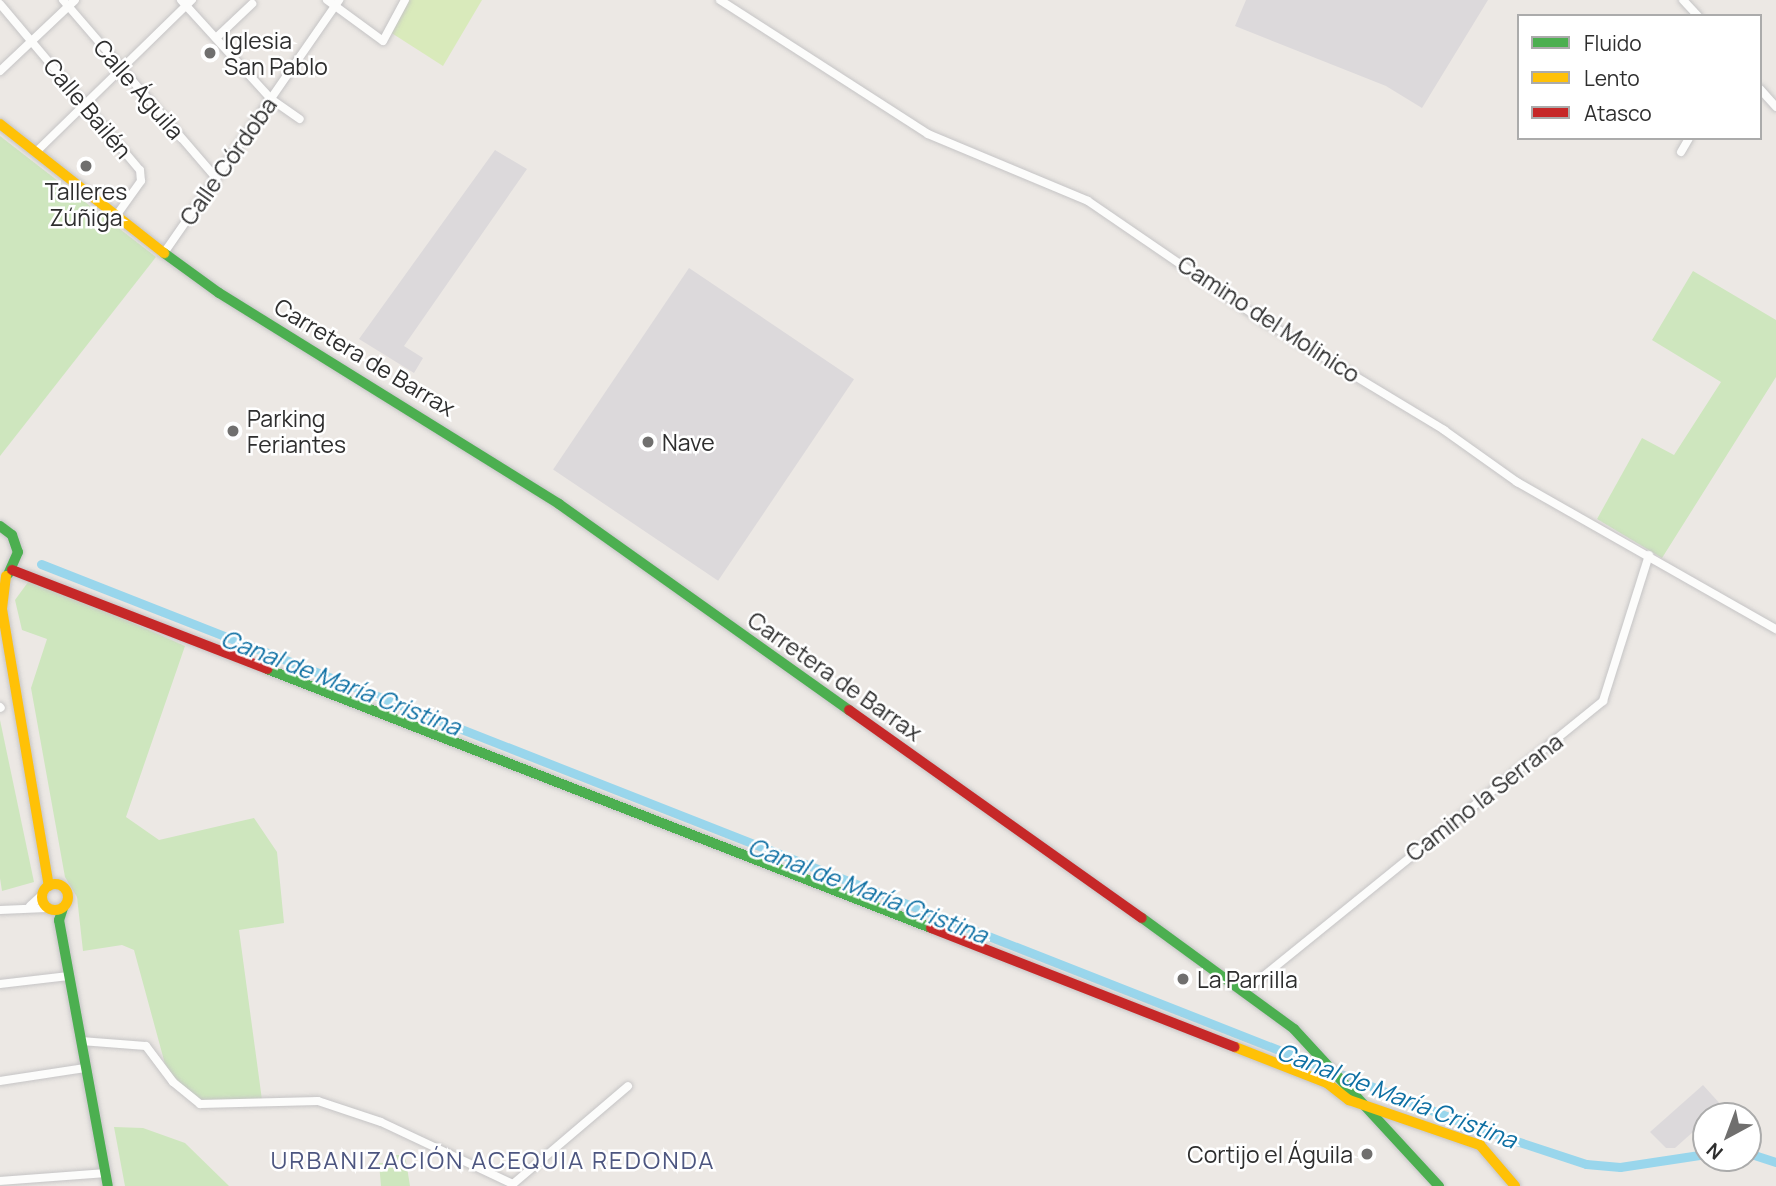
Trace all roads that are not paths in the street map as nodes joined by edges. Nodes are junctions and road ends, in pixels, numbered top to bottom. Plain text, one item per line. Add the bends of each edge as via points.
1 (405, 0) edge
2 (720, 0) edge
3 (1683, 0) edge
4 (69, 2) edge
5 (187, 2) edge
6 (333, 2) edge
7 (0, 4) edge
8 (252, 4) dead end
9 (1696, 14) edge
10 (216, 38) junction
11 (31, 41) junction
12 (121, 67) junction
13 (0, 71) edge
14 (1762, 91) edge
15 (271, 99) junction
16 (84, 103) junction
17 (1776, 107) edge
18 (300, 119) dead end
19 (0, 124) edge
20 (1688, 140) edge
21 (36, 152) junction
22 (1681, 152) dead end
23 (216, 178) junction
24 (116, 216) junction
25 (164, 253) junction
26 (0, 526) edge
27 (1649, 555) junction
28 (6, 575) edge
29 (1, 607) edge
30 (1776, 629) edge
31 (50, 886) junction
32 (30, 906) junction
33 (54, 909) junction
34 (0, 910) edge
35 (69, 976) junction
36 (0, 984) edge
37 (1245, 990) junction
38 (81, 1041) junction
39 (85, 1068) junction
40 (0, 1081) edge
41 (628, 1086) dead end
42 (1364, 1106) junction
43 (106, 1173) junction
44 (0, 1181) edge
45 (108, 1186) edge
46 (1439, 1186) edge
47 (1515, 1186) edge

1 - 6 street via 383,41
2 - 27 street, Camino del Molinico via 928,134 1088,201 1262,320 1444,430 1517,482
3 - 9 street
4 - 11 street
4 - 12 street, Calle Águila
5 - 10 street
5 - 12 street
6 - 15 street, Calle Córdoba
7 - 11 street, Calle Bailén
8 - 10 street
10 - 15 street
11 - 13 street
11 - 16 street, Calle Bailén
12 - 16 street
12 - 23 street, Calle Águila
14 - 17 street
15 - 18 street
15 - 23 street, Calle Córdoba
16 - 21 street
16 - 24 street, Calle Bailén via 142,176
19 - 21 main road, Carretera de Barrax
20 - 22 street
21 - 24 main road, Carretera de Barrax
23 - 25 street, Calle Córdoba
24 - 25 main road, Carretera de Barrax
25 - 37 main road, Carretera de Barrax via 219,293 559,504
26 - 28 main road via 16,543
27 - 30 street, Camino del Molinico
27 - 37 street, Camino la Serrana via 1603,702
28 - 29 main road
28 - 42 main road via 1327,1083
29 - 31 main road
31 - 32 street
31 - 33 main road
31 - 33 main road via 68,896
32 - 33 street
32 - 34 street
33 - 35 main road
35 - 36 street
35 - 38 main road
37 - 42 main road, Carretera de Barrax via 1294,1030
38 - 39 main road
38 - 41 street via 146,1045 173,1082 200,1104 318,1101 382,1122 513,1185
39 - 40 street
39 - 43 main road
42 - 46 main road, Carretera de Barrax
42 - 47 main road via 1480,1145
43 - 44 street
43 - 45 main road

